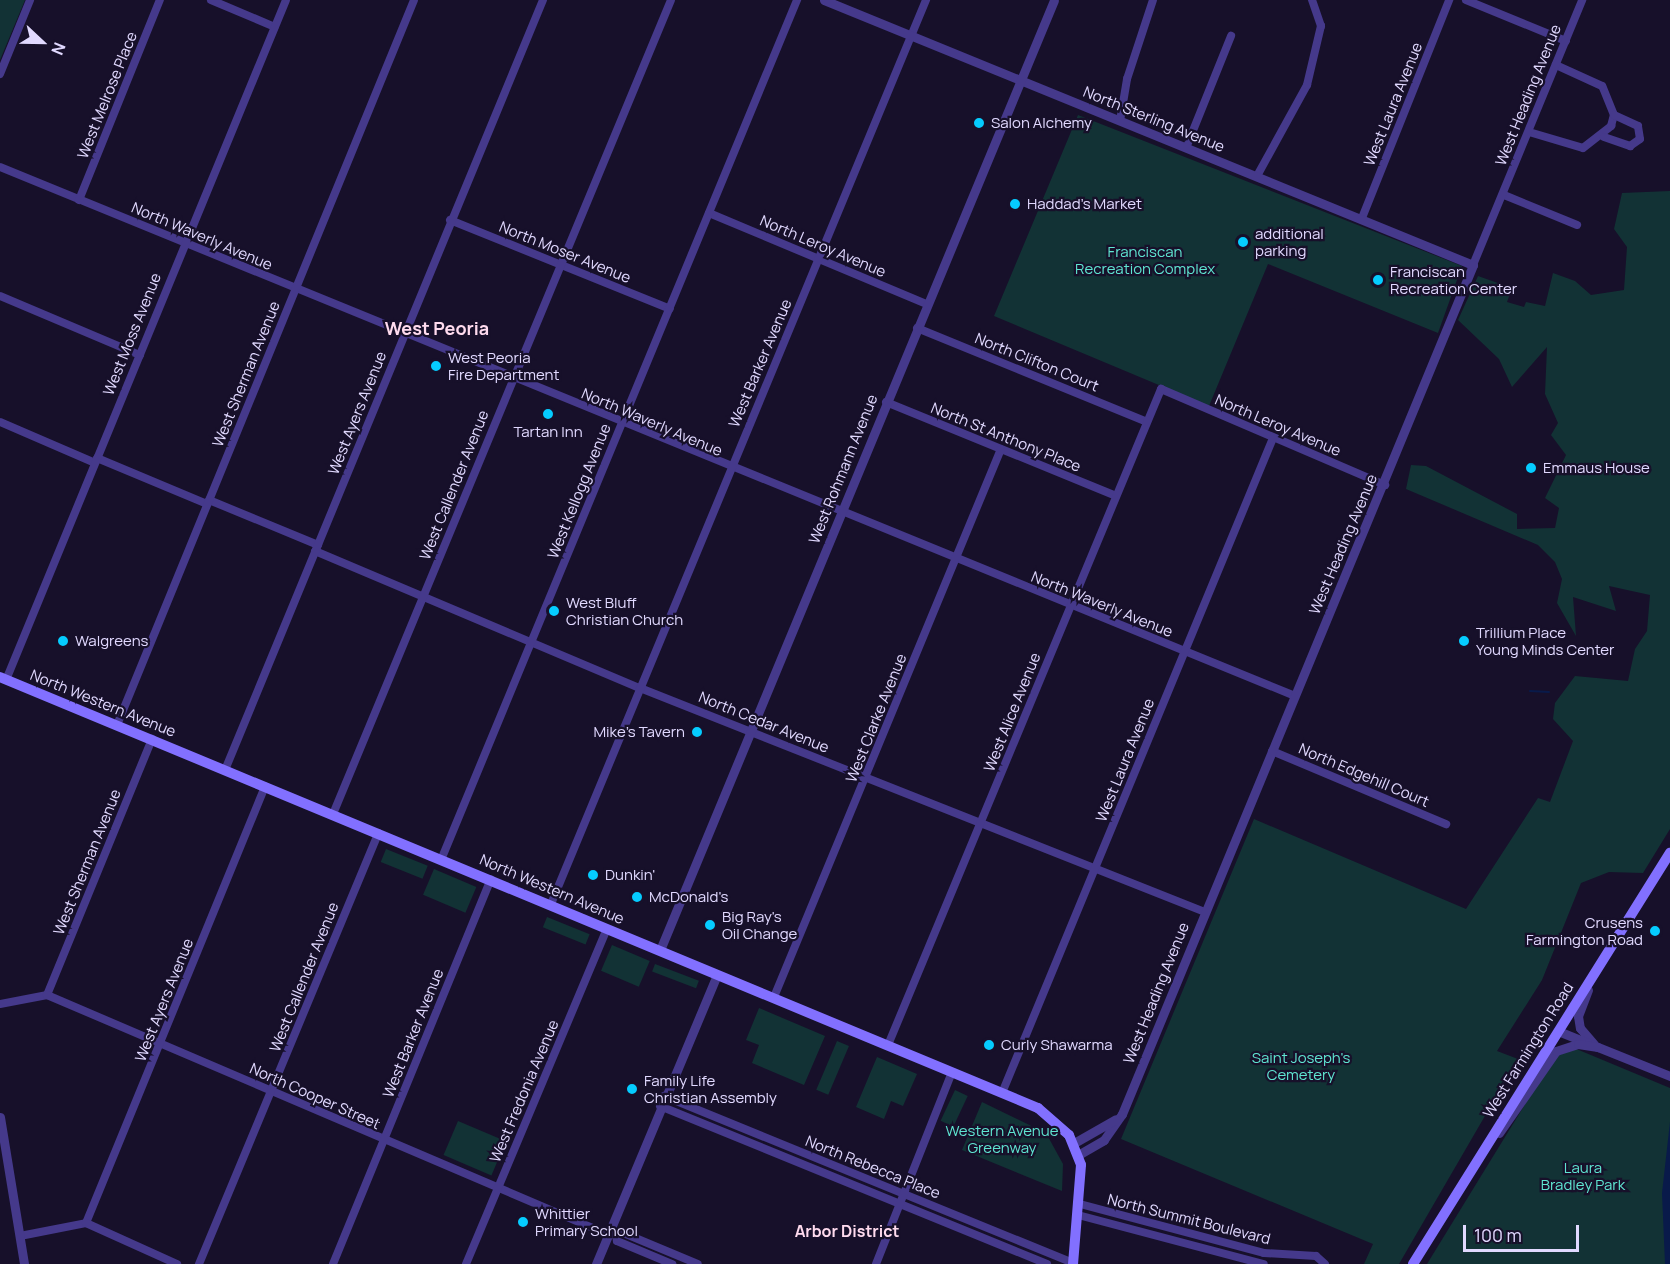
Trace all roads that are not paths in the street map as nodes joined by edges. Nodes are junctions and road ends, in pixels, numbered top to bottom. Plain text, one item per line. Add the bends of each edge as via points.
1 (30, 0) edge
2 (160, 0) edge
3 (211, 0) edge
4 (286, 0) edge
5 (414, 0) edge
6 (543, 0) edge
7 (671, 0) edge
8 (797, 0) edge
9 (824, 0) edge
10 (926, 0) edge
11 (1054, 0) edge
12 (1153, 0) edge
13 (1312, 0) edge
14 (1449, 0) edge
15 (1466, 0) edge
16 (1582, 0) edge
17 (275, 27) junction
18 (910, 36) junction
19 (1231, 36) dead end
20 (1566, 41) junction
21 (1556, 65) junction
22 (0, 74) edge
23 (1021, 81) junction
24 (1614, 115) junction
25 (1120, 122) junction
26 (1529, 132) junction
27 (1604, 137) junction
28 (1186, 148) junction
29 (0, 168) edge
30 (1257, 176) junction
31 (1504, 195) junction
32 (79, 200) junction
33 (709, 213) junction
34 (1362, 218) junction
35 (450, 220) junction
36 (1577, 225) dead end
37 (186, 244) junction
38 (818, 257) junction
39 (560, 265) junction
40 (1473, 265) junction
41 (295, 289) junction
42 (0, 296) edge
43 (927, 304) junction
44 (670, 309) junction
45 (917, 328) junction
46 (404, 333) junction
47 (140, 355) junction
48 (512, 378) junction
49 (1161, 389) joint
50 (886, 402) junction
51 (0, 422) edge
52 (1147, 422) junction
53 (622, 424) junction
54 (1273, 438) junction
55 (1001, 449) junction
56 (96, 461) junction
57 (730, 469) junction
58 (1385, 485) junction
59 (1116, 496) junction
60 (208, 502) junction
61 (840, 515) junction
62 (316, 548) junction
63 (955, 560) junction
64 (422, 597) junction
65 (1071, 605) junction
66 (531, 643) junction
67 (1184, 651) junction
68 (3, 679) edge
69 (640, 688) junction
70 (1294, 696) junction
71 (117, 725) junction
72 (751, 730) junction
73 (152, 740) junction
74 (1272, 751) junction
75 (225, 770) junction
76 (867, 777) junction
77 (266, 786) junction
78 (333, 814) junction
79 (981, 824) junction
80 (1446, 824) dead end
81 (378, 833) junction
82 (1670, 853) edge
83 (441, 860) junction
84 (1094, 870) junction
85 (491, 879) junction
86 (551, 904) junction
87 (1205, 912) junction
88 (607, 929) junction
89 (660, 950) junction
90 (1598, 968) junction
91 (717, 975) junction
92 (48, 995) junction
93 (774, 997) junction
94 (0, 1004) edge
95 (1558, 1031) junction
96 (160, 1043) junction
97 (888, 1045) junction
98 (1598, 1047) junction
99 (952, 1072) junction
100 (1669, 1076) edge
101 (271, 1091) junction
102 (1002, 1092) junction
103 (664, 1096) junction
104 (660, 1106) junction
105 (0, 1117) edge
106 (384, 1140) junction
107 (1076, 1149) junction
108 (1481, 1155) junction
109 (498, 1188) junction
110 (902, 1194) junction
111 (898, 1205) junction
112 (1079, 1210) junction
113 (86, 1223) junction
114 (613, 1235) junction
115 (20, 1236) junction
116 (1073, 1263) edge
117 (24, 1264) edge
118 (177, 1264) edge
119 (199, 1264) edge
120 (333, 1264) edge
121 (466, 1264) edge
122 (596, 1264) edge
123 (672, 1264) edge
124 (698, 1264) edge
125 (876, 1264) edge
126 (1047, 1264) edge
127 (1264, 1264) edge
128 (1325, 1264) edge
129 (1413, 1264) edge

1 - 22 street
2 - 32 street, West Melrose Place
3 - 17 street
4 - 17 street, West Moss Avenue
5 - 41 street, West Sherman Avenue
6 - 35 street, West Ayers Avenue
7 - 39 street, West Callender Avenue
8 - 33 street, West Kellogg Avenue
9 - 18 street, North Sterling Avenue
10 - 18 street, West Barker Avenue
11 - 23 street, West Rohmann Avenue
12 - 25 street via 1127,79
13 - 30 street via 1321,26 1312,66
14 - 34 street, West Laura Avenue
15 - 20 street
16 - 20 street, West Heading Avenue
17 - 37 street, West Moss Avenue
18 - 23 street, North Sterling Avenue
18 - 38 street, West Barker Avenue
19 - 28 street
20 - 21 street, West Heading Avenue
21 - 24 street via 1602,86
21 - 26 street, West Heading Avenue
23 - 25 street, North Sterling Avenue
23 - 43 street, West Rohmann Avenue
24 - 27 street
24 - 27 street via 1638,126 1640,140 1630,146
25 - 28 street, North Sterling Avenue
26 - 27 street via 1570,148
26 - 31 street, West Heading Avenue
28 - 30 street, North Sterling Avenue
29 - 32 street, North Waverly Avenue
30 - 34 street, North Sterling Avenue
31 - 36 street
31 - 40 street, West Heading Avenue
32 - 37 street, North Waverly Avenue
33 - 38 street, North Leroy Avenue
33 - 44 street, West Kellogg Avenue
34 - 40 street, North Sterling Avenue
35 - 39 street, North Moser Avenue
35 - 46 street, West Ayers Avenue
37 - 41 street, North Waverly Avenue
37 - 47 street, West Moss Avenue
38 - 43 street, North Leroy Avenue
38 - 57 street, West Barker Avenue
39 - 44 street, North Moser Avenue
39 - 48 street, West Callender Avenue
40 - 58 street, West Heading Avenue
41 - 46 street, North Waverly Avenue
41 - 60 street, West Sherman Avenue
42 - 47 street
43 - 45 street, West Rohmann Avenue
44 - 53 street, West Kellogg Avenue
45 - 50 street, West Rohmann Avenue
45 - 52 street, North Clifton Court
46 - 48 street, North Waverly Avenue
46 - 62 street, West Ayers Avenue
47 - 56 street, West Moss Avenue
48 - 53 street, North Waverly Avenue
48 - 64 street, West Callender Avenue
49 - 52 street, West Alice Avenue
49 - 54 street, North Leroy Avenue
50 - 55 street, North St Anthony Place
50 - 61 street, West Rohmann Avenue
51 - 56 street, North Cedar Avenue
52 - 59 street, West Alice Avenue
53 - 57 street, North Waverly Avenue
53 - 66 street, West Kellogg Avenue
54 - 58 street, North Leroy Avenue
54 - 67 street, West Laura Avenue
55 - 59 street, North St Anthony Place
55 - 63 street, West Clarke Avenue
56 - 60 street, North Cedar Avenue
56 - 68 street, West Moss Avenue
57 - 61 street, North Waverly Avenue
57 - 69 street, West Barker Avenue
58 - 70 street, West Heading Avenue
59 - 65 street, West Alice Avenue
60 - 62 street, North Cedar Avenue
60 - 71 street, West Sherman Avenue
61 - 63 street, North Waverly Avenue
61 - 72 street, West Rohmann Avenue
62 - 64 street, North Cedar Avenue
62 - 75 street, West Ayers Avenue
63 - 65 street, North Waverly Avenue
63 - 76 street, West Clarke Avenue
64 - 66 street, North Cedar Avenue
64 - 78 street, West Callender Avenue
65 - 67 street, North Waverly Avenue
65 - 79 street, West Alice Avenue
66 - 69 street, North Cedar Avenue
66 - 83 street, West Kellogg Avenue
67 - 70 street, North Waverly Avenue
67 - 84 street, West Laura Avenue
68 - 71 main road, North Western Avenue
69 - 72 street, North Cedar Avenue
69 - 86 street, West Barker Avenue
70 - 74 street, West Heading Avenue
71 - 73 main road, North Western Avenue
72 - 76 street, North Cedar Avenue
72 - 89 street, West Rohmann Avenue
73 - 75 main road, North Western Avenue
73 - 92 street, West Sherman Avenue
74 - 80 street, North Edgehill Court
74 - 87 street, West Heading Avenue
75 - 77 main road, North Western Avenue
76 - 79 street, North Cedar Avenue
76 - 93 street, West Clarke Avenue
77 - 78 main road, North Western Avenue
77 - 96 street, West Ayers Avenue
78 - 81 main road, North Western Avenue
79 - 84 street, North Cedar Avenue
79 - 97 street, West Alice Avenue
81 - 83 main road, North Western Avenue
81 - 101 street, West Callender Avenue
82 - 90 main road, West Farmington Road
83 - 85 main road, North Western Avenue
84 - 87 street, North Cedar Avenue
84 - 102 street, West Laura Avenue
85 - 86 main road, North Western Avenue
85 - 106 street, West Barker Avenue
86 - 88 main road, North Western Avenue
87 - 107 street, West Heading Avenue via 1128,1099 1108,1137
88 - 89 main road, North Western Avenue
88 - 109 street, West Fredonia Avenue
89 - 91 main road, North Western Avenue
90 - 95 main road, West Farmington Road
90 - 98 street via 1578,1016 1580,1028
91 - 93 main road, North Western Avenue
91 - 103 street
92 - 94 street
92 - 96 street, North Cooper Street
93 - 97 main road, North Western Avenue
95 - 98 street
95 - 108 main road, West Farmington Road
96 - 101 street, North Cooper Street
96 - 113 street, West Ayers Avenue
97 - 99 main road, North Western Avenue
98 - 100 street
98 - 108 street via 1578,1044 1556,1051
99 - 102 main road, North Western Avenue
99 - 110 street
101 - 106 street, North Cooper Street
101 - 119 street, West Callender Avenue
102 - 107 main road, North Western Avenue via 1048,1114
103 - 104 street
103 - 110 street, North Rebecca Place
104 - 111 street, North Rebecca Place
104 - 114 street
105 - 115 street
106 - 109 street, North Cooper Street
106 - 120 street, West Barker Avenue
107 - 112 main road
108 - 129 main road, West Farmington Road
109 - 114 street, North Cooper Street
109 - 121 street, West Fredonia Avenue
110 - 111 street
110 - 116 street, North Rebecca Place
111 - 125 street
111 - 126 street, North Rebecca Place
112 - 116 main road
112 - 127 street, North Summit Boulevard
112 - 128 street, North Summit Boulevard via 1264,1253 1316,1256
113 - 115 street
113 - 118 street
114 - 122 street
114 - 123 street, North Cooper Street via 617,1241
114 - 124 street, North Cooper Street via 621,1232
115 - 117 street

